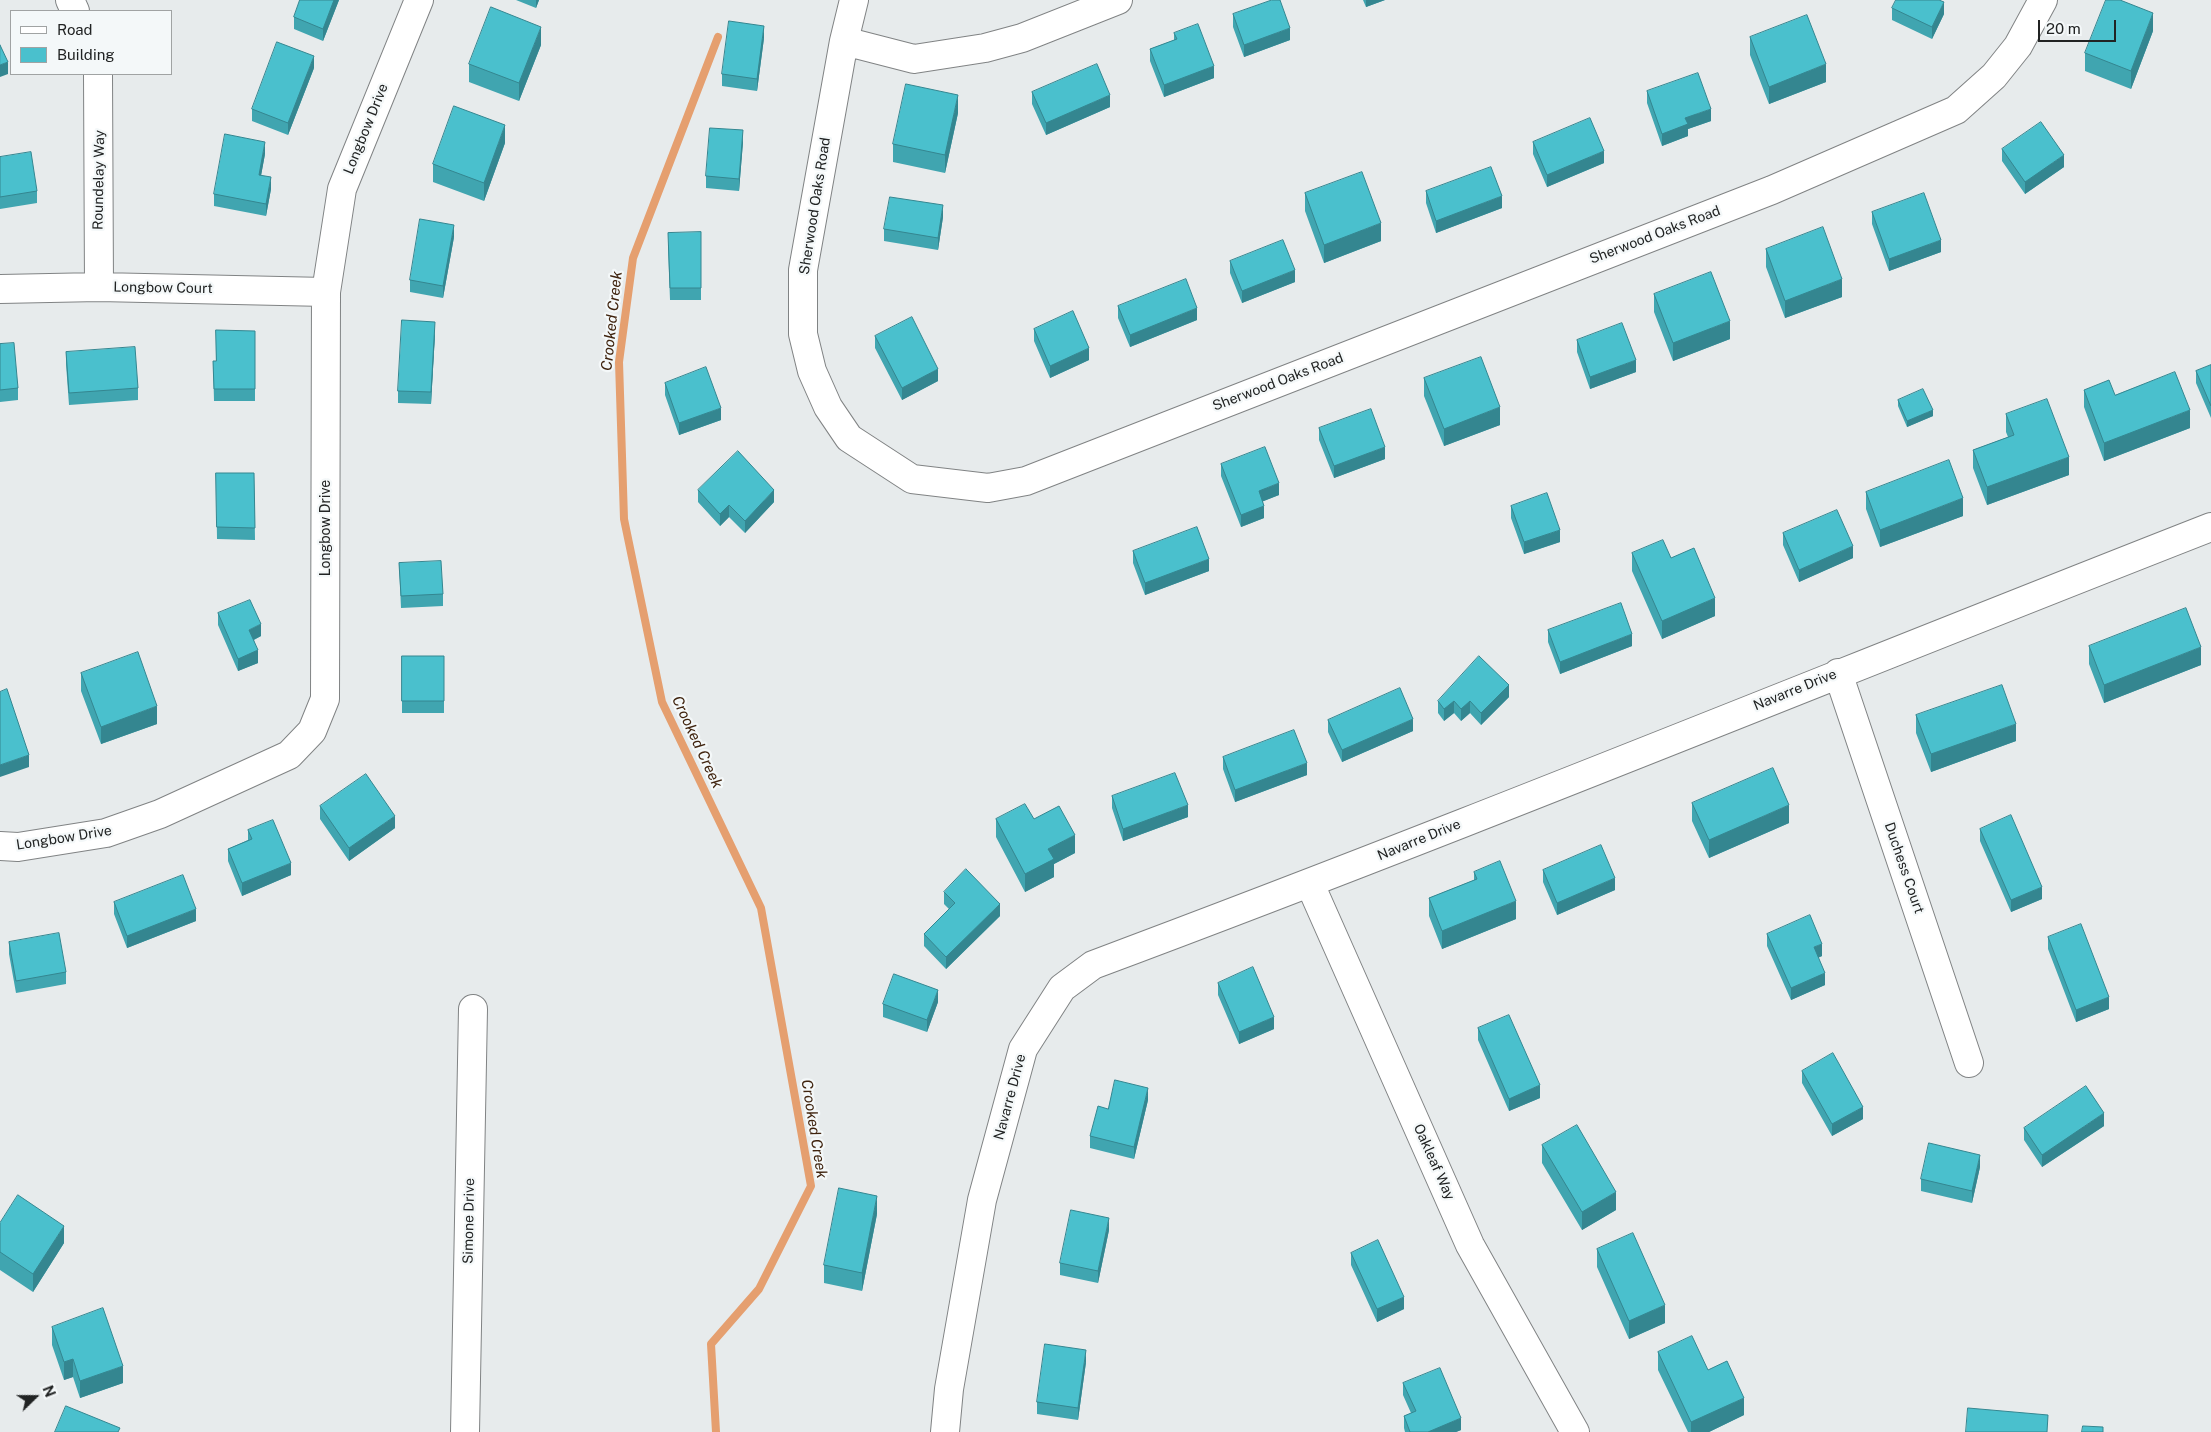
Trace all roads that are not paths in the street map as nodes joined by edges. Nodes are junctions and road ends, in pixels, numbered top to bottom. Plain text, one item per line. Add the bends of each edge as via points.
1 (419, 0) edge
2 (854, 0) edge
3 (1118, 0) edge
4 (2043, 0) edge
5 (844, 41) junction
6 (98, 75) edge
7 (99, 287) junction
8 (0, 289) edge
9 (326, 292) junction
10 (2211, 527) edge
11 (1838, 673) junction
12 (0, 846) edge
13 (1310, 884) junction
14 (473, 1009) dead end
15 (1969, 1063) dead end
16 (465, 1432) edge
17 (945, 1432) edge
18 (1575, 1432) edge

1 - 9 street, Longbow Drive via 342,189
2 - 5 street, Sherwood Oaks Road
3 - 5 street via 1022,38 985,48 914,59
4 - 5 street, Sherwood Oaks Road via 2018,46 1994,76 1956,110 1744,200 1035,477 988,488 912,478 849,438 828,407 812,371 803,334 803,270
6 - 7 street, Roundelay Way
7 - 8 street, Longbow Court
7 - 9 street, Longbow Court
9 - 12 street, Longbow Drive via 325,698 312,731 289,755 160,814 106,833 18,847
10 - 11 street, Navarre Drive
11 - 13 street, Navarre Drive
11 - 15 street, Duchess Court
13 - 17 street, Navarre Drive via 1093,965 1062,988 1023,1049 982,1200 948,1389
13 - 18 street, Oakleaf Way via 1470,1245
14 - 16 street, Simone Drive

